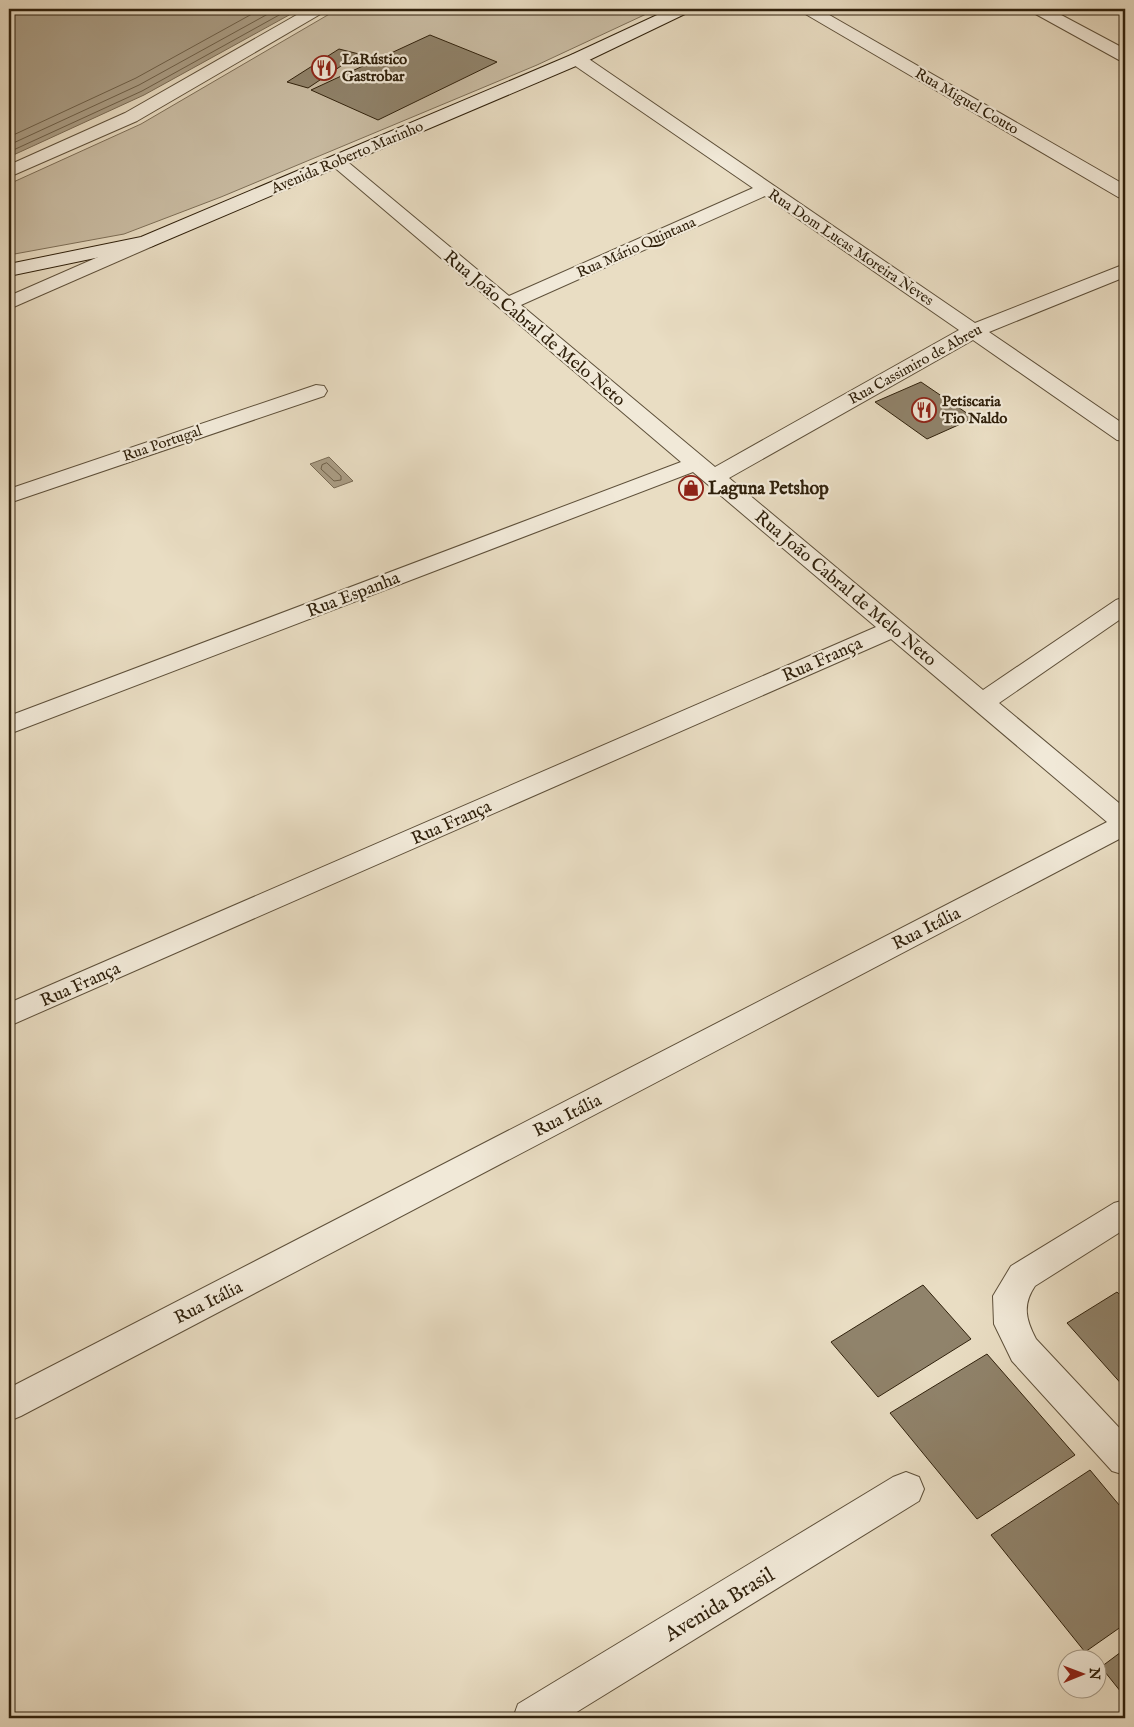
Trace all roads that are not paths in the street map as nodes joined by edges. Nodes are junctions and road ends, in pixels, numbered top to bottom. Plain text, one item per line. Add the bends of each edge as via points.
1 (318, 9) edge
2 (683, 9) edge
3 (808, 9) edge
4 (1038, 9) edge
5 (1125, 56) edge
6 (577, 59) junction
7 (337, 162) junction
8 (9, 172) edge
9 (766, 190) junction
10 (1124, 192) edge
11 (146, 242) junction
12 (9, 270) edge
13 (1125, 270) edge
14 (9, 303) edge
15 (506, 304) junction
16 (973, 330) junction
17 (316, 390) dead end
18 (1125, 434) edge
19 (705, 470) junction
20 (9, 496) edge
21 (1125, 605) edge
22 (894, 628) junction
23 (982, 702) junction
24 (9, 725) edge
25 (1125, 823) edge
26 (9, 1015) edge
27 (1125, 1213) edge
28 (9, 1405) edge
29 (1125, 1459) edge
30 (906, 1489) dead end
31 (532, 1718) edge

1 - 8 street via 131,117
2 - 6 street, Avenida Roberto Marinho
3 - 10 street, Rua Miguel Couto
4 - 5 street
6 - 7 street, Avenida Roberto Marinho
6 - 9 street, Rua Dom Lucas Moreira Neves
7 - 11 street, Avenida Roberto Marinho
7 - 15 street, Rua João Cabral de Melo Neto
9 - 15 street, Rua Mário Quintana
9 - 16 street, Rua Dom Lucas Moreira Neves
11 - 12 street
11 - 14 street, Avenida Roberto Marinho
13 - 16 street, Rua Cassimiro de Abreu
15 - 19 street, Rua João Cabral de Melo Neto
16 - 18 street, Rua Dom Lucas Moreira Neves
16 - 19 street, Rua Cassimiro de Abreu
17 - 20 street, Rua Portugal
19 - 22 street, Rua João Cabral de Melo Neto
19 - 24 street, Rua Espanha
21 - 23 street
22 - 23 street, Rua João Cabral de Melo Neto
22 - 26 street, Rua França
23 - 25 street, Rua João Cabral de Melo Neto
25 - 28 street, Rua Itália
27 - 29 street via 1023,1276 1010,1296 1011,1324 1024,1350
30 - 31 street, Avenida Brasil

